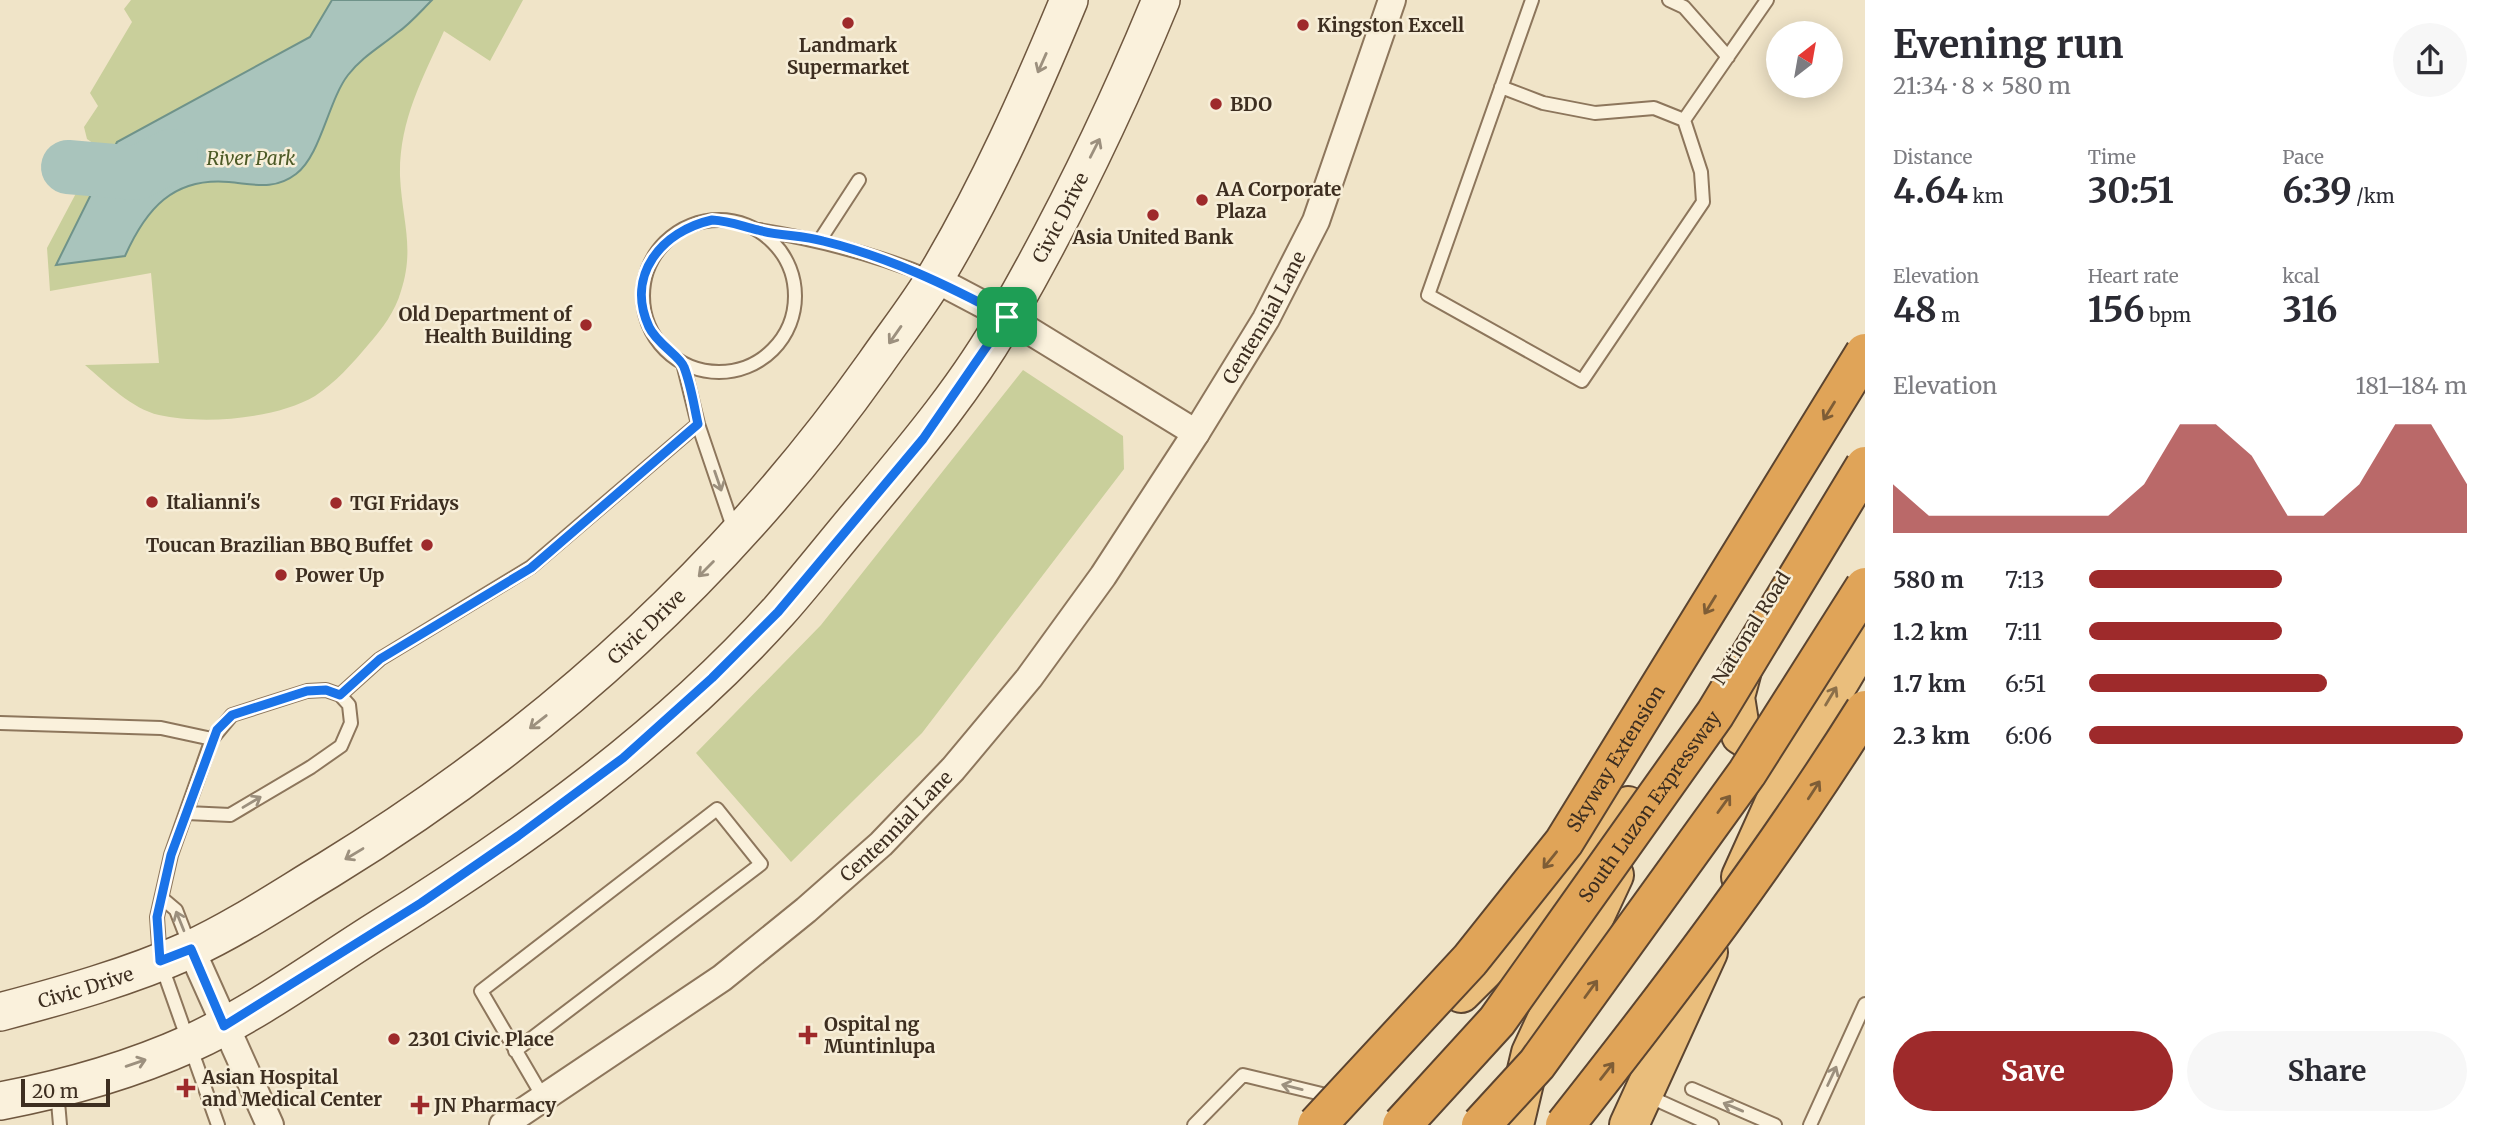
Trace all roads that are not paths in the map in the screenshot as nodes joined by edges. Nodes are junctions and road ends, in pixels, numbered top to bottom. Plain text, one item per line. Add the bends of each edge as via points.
1 (1069, 0) edge
2 (1161, 0) edge
3 (1392, 0) edge
4 (1532, 0) edge
5 (1669, 0) edge
6 (1767, 0) edge
7 (1685, 3) edge
8 (1728, 57) junction
9 (1501, 88) junction
10 (1684, 120) junction
11 (859, 180) dead end
12 (758, 230) junction
13 (820, 240) junction
14 (934, 279) junction
15 (1007, 317) junction
16 (1865, 353) edge
17 (683, 363) junction
18 (698, 424) junction
19 (1196, 433) junction
20 (1865, 444) edge
21 (1865, 466) edge
22 (737, 538) junction
23 (1865, 587) edge
24 (1754, 627) junction
25 (1865, 639) edge
26 (340, 695) junction
27 (1865, 710) edge
28 (1696, 715) junction
29 (0, 723) edge
30 (212, 739) junction
31 (1797, 753) junction
32 (187, 813) junction
33 (1565, 890) junction
34 (163, 899) junction
35 (1536, 937) dead end
36 (176, 955) junction
37 (1515, 972) dead end
38 (1865, 1004) edge
39 (0, 1012) edge
40 (224, 1026) junction
41 (1862, 1026) edge
42 (188, 1045) junction
43 (515, 1051) junction
44 (1692, 1089) dead end
45 (543, 1097) junction
46 (0, 1101) edge
47 (58, 1108) edge
48 (1637, 1110) edge
49 (1360, 1118) edge
50 (218, 1125) edge
51 (270, 1125) edge
52 (503, 1125) edge
53 (1194, 1125) edge
54 (1317, 1125) edge
55 (1402, 1125) edge
56 (1481, 1125) edge
57 (1514, 1125) edge
58 (1564, 1125) edge
59 (1712, 1125) edge
60 (1774, 1125) edge
61 (1810, 1125) edge

1 -> 14 main road, Civic Drive via 1007,140
15 -> 2 main road, Civic Drive via 1123,93
3 - 19 street, Centennial Lane via 1316,221 1266,319
4 - 9 lane
5 - 7 lane
6 - 8 lane
7 - 8 lane
8 - 10 lane
9 - 10 lane via 1543,103 1595,113 1654,108
9 - 10 lane via 1428,295 1582,381 1703,202 1701,172
11 - 13 lane
12 - 13 lane
12 - 17 lane via 778,247 791,270 796,296 791,322 778,344 759,361 734,371 708,372
12 - 17 lane via 736,221 688,225 652,257 643,280 642,304 662,347
13 - 14 lane via 887,259
14 - 15 street
14 -> 22 main road, Civic Drive via 806,456
15 - 19 street
15 - 40 main road, Civic Drive via 923,439 778,612 712,678 623,758 518,836 421,903
16 -> 54 highway, Skyway Extension, bridge via 1564,842 1470,960
17 - 18 lane
18 -> 22 lane
18 - 26 lane via 531,568 380,659
19 - 45 street, Centennial Lane via 1103,576 1029,678 953,769 881,844 722,978
20 - 24 highway, National Road
21 - 55 highway, South Luzon Expressway, bridge via 1715,714 1497,1021
22 -> 36 main road, Civic Drive via 570,697 470,775 379,839
56 -> 23 highway, bridge via 1537,1064 1746,773
24 - 28 highway, National Road
24 - 31 highway via 1735,697 1741,735 1760,747
31 -> 25 highway
26 - 30 lane via 307,691 232,715
32 -> 26 lane via 230,815 341,746 351,723 349,705
58 -> 27 highway, bridge via 1680,979 1812,794
28 - 33 highway
28 - 57 highway, National Road via 1601,899 1531,1053
29 - 30 lane via 162,728
30 - 32 lane
31 - 48 highway
32 - 34 lane via 171,855
33 - 35 lane
33 - 49 highway via 1464,989
34 - 36 lane via 157,917
36 -> 34 lane via 176,910
36 - 39 main road, Civic Drive
36 - 40 street
36 - 42 lane
37 - 49 lane via 1486,1018
38 - 41 lane
40 - 42 main road, Civic Drive
40 - 51 street
61 -> 41 lane
47 -> 42 main road, Civic Drive
42 - 50 lane
43 - 43 lane via 761,864 717,809 481,991
43 - 45 lane
60 -> 44 lane
45 - 52 street, Centennial Lane
46 - 47 main road, Civic Drive
48 - 59 lane
49 -> 53 lane via 1243,1075

